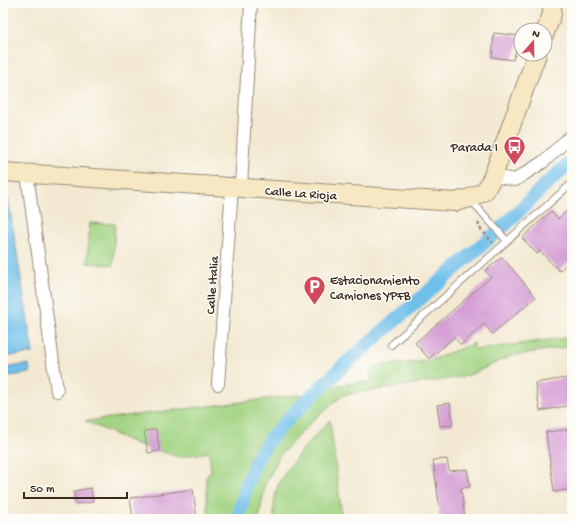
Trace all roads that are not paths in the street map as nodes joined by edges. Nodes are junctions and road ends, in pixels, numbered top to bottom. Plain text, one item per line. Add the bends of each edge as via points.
1 (252, 3) edge
2 (555, 7) edge
3 (549, 22) edge
4 (534, 62) edge
5 (572, 135) edge
6 (3, 172) edge
7 (28, 174) junction
8 (493, 176) junction
9 (572, 183) edge
10 (236, 188) junction
11 (470, 198) junction
12 (506, 241) junction
13 (391, 345) dead end
14 (218, 384) dead end
15 (57, 391) dead end

1 - 10 street, Calle Italia
2 - 3 street
4 - 8 street, Calle La Rioja
5 - 8 street via 543,162 515,180
6 - 7 street, Calle La Rioja
7 - 10 street, Calle La Rioja
7 - 15 street
8 - 11 street, Calle La Rioja via 485,191
9 - 12 lane
10 - 11 street, Calle La Rioja via 455,202
10 - 14 street, Calle Italia
11 - 12 lane
12 - 13 lane

